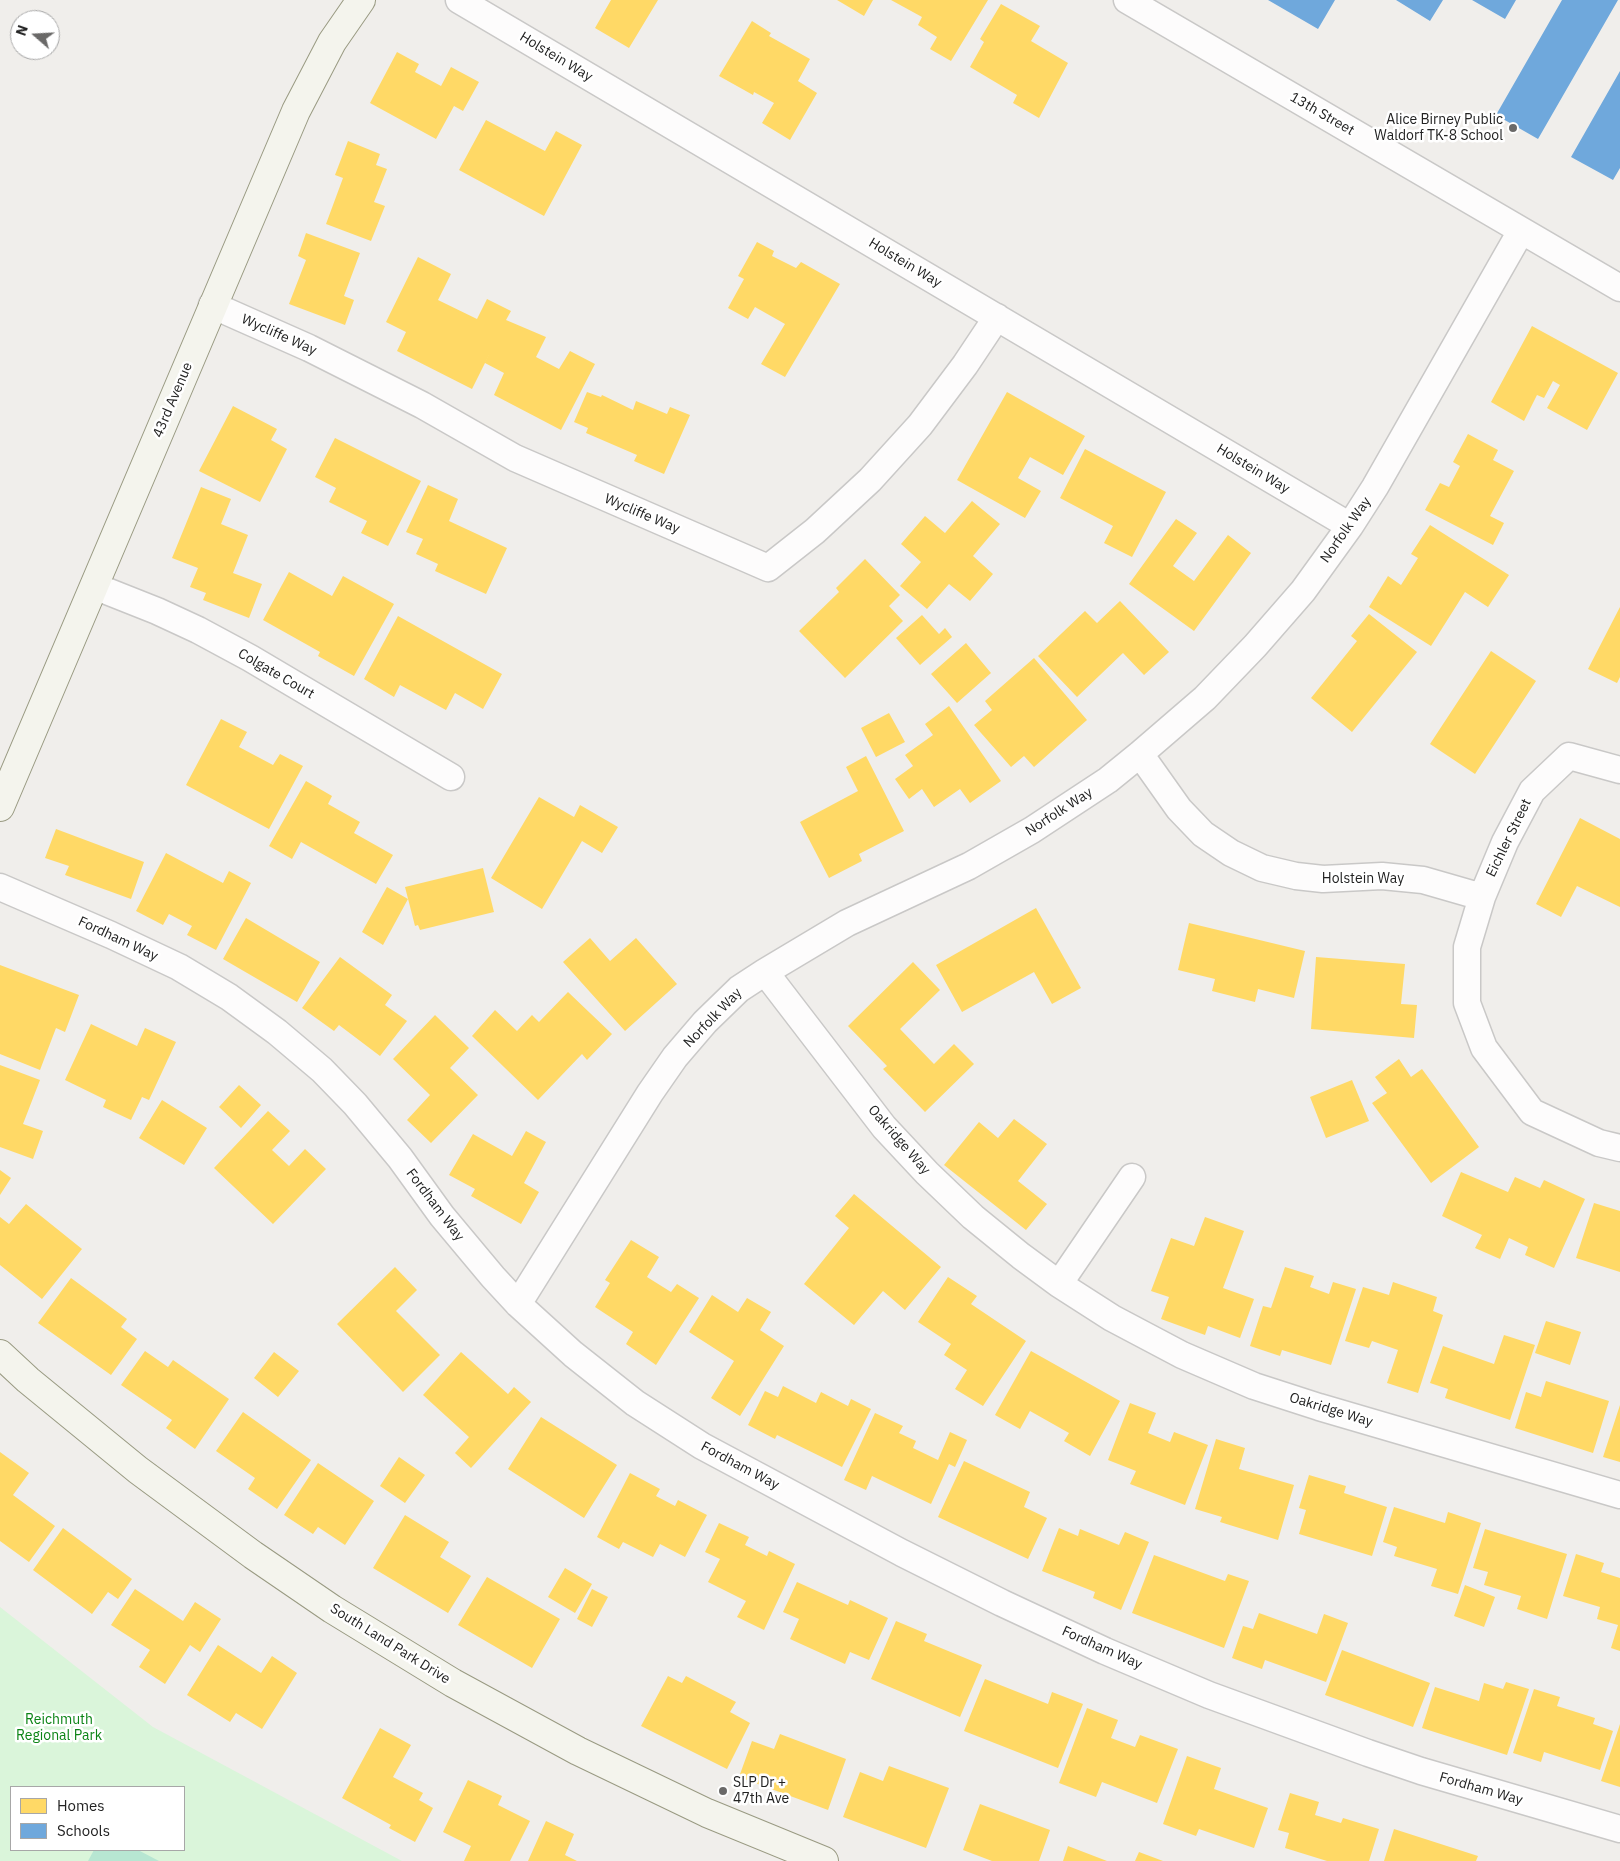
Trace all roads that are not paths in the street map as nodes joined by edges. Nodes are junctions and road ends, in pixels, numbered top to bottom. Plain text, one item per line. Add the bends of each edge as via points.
1 (360, 0) edge
2 (459, 0) edge
3 (1127, 0) edge
4 (1521, 231) junction
5 (1620, 288) edge
6 (212, 305) junction
7 (997, 318) junction
8 (1350, 526) junction
9 (94, 586) junction
10 (1140, 754) junction
11 (1620, 770) edge
12 (451, 777) dead end
13 (0, 807) edge
14 (0, 887) edge
15 (1482, 898) junction
16 (765, 972) junction
17 (1620, 1148) edge
18 (1132, 1177) dead end
19 (1059, 1284) junction
20 (518, 1304) junction
21 (0, 1354) edge
22 (1620, 1494) edge
23 (1620, 1829) edge
24 (824, 1861) edge

1 - 6 street, 43rd Avenue via 332,42 296,111
2 - 7 street, Holstein Way
3 - 4 street, 13th Street
4 - 5 street, 13th Street
4 - 8 street, Norfolk Way
6 - 7 street, Wycliffe Way via 310,348 523,462 768,568 815,531 870,480 920,425
6 - 9 street, 43rd Avenue
7 - 8 street, Holstein Way
8 - 10 street, Norfolk Way via 1302,591 1255,646 1205,698
9 - 12 street, Colgate Court via 198,630
9 - 13 street, 43rd Avenue
10 - 15 street, Holstein Way via 1179,809 1203,834 1262,868 1323,879 1382,876 1423,880
10 - 16 street, Norfolk Way via 1108,780 1032,830 969,866 847,923
11 - 15 street, Eichler Street via 1568,756 1532,791 1505,842
14 - 20 street, Fordham Way via 179,967 229,997 277,1032 322,1070 354,1104 400,1158 442,1216
15 - 17 street via 1466,947 1467,1003 1484,1048 1532,1112 1599,1143
16 - 19 street, Oakridge Way via 884,1127 927,1173 973,1217
16 - 20 street, Norfolk Way via 739,989 675,1057
18 - 19 street
19 - 22 street, Oakridge Way via 1112,1318 1182,1355 1254,1386
20 - 23 street, Fordham Way via 573,1354 636,1403 702,1446 1002,1603 1209,1695 1359,1750
21 - 24 street, South Land Park Drive via 138,1470 253,1555 453,1683 578,1751 707,1813

